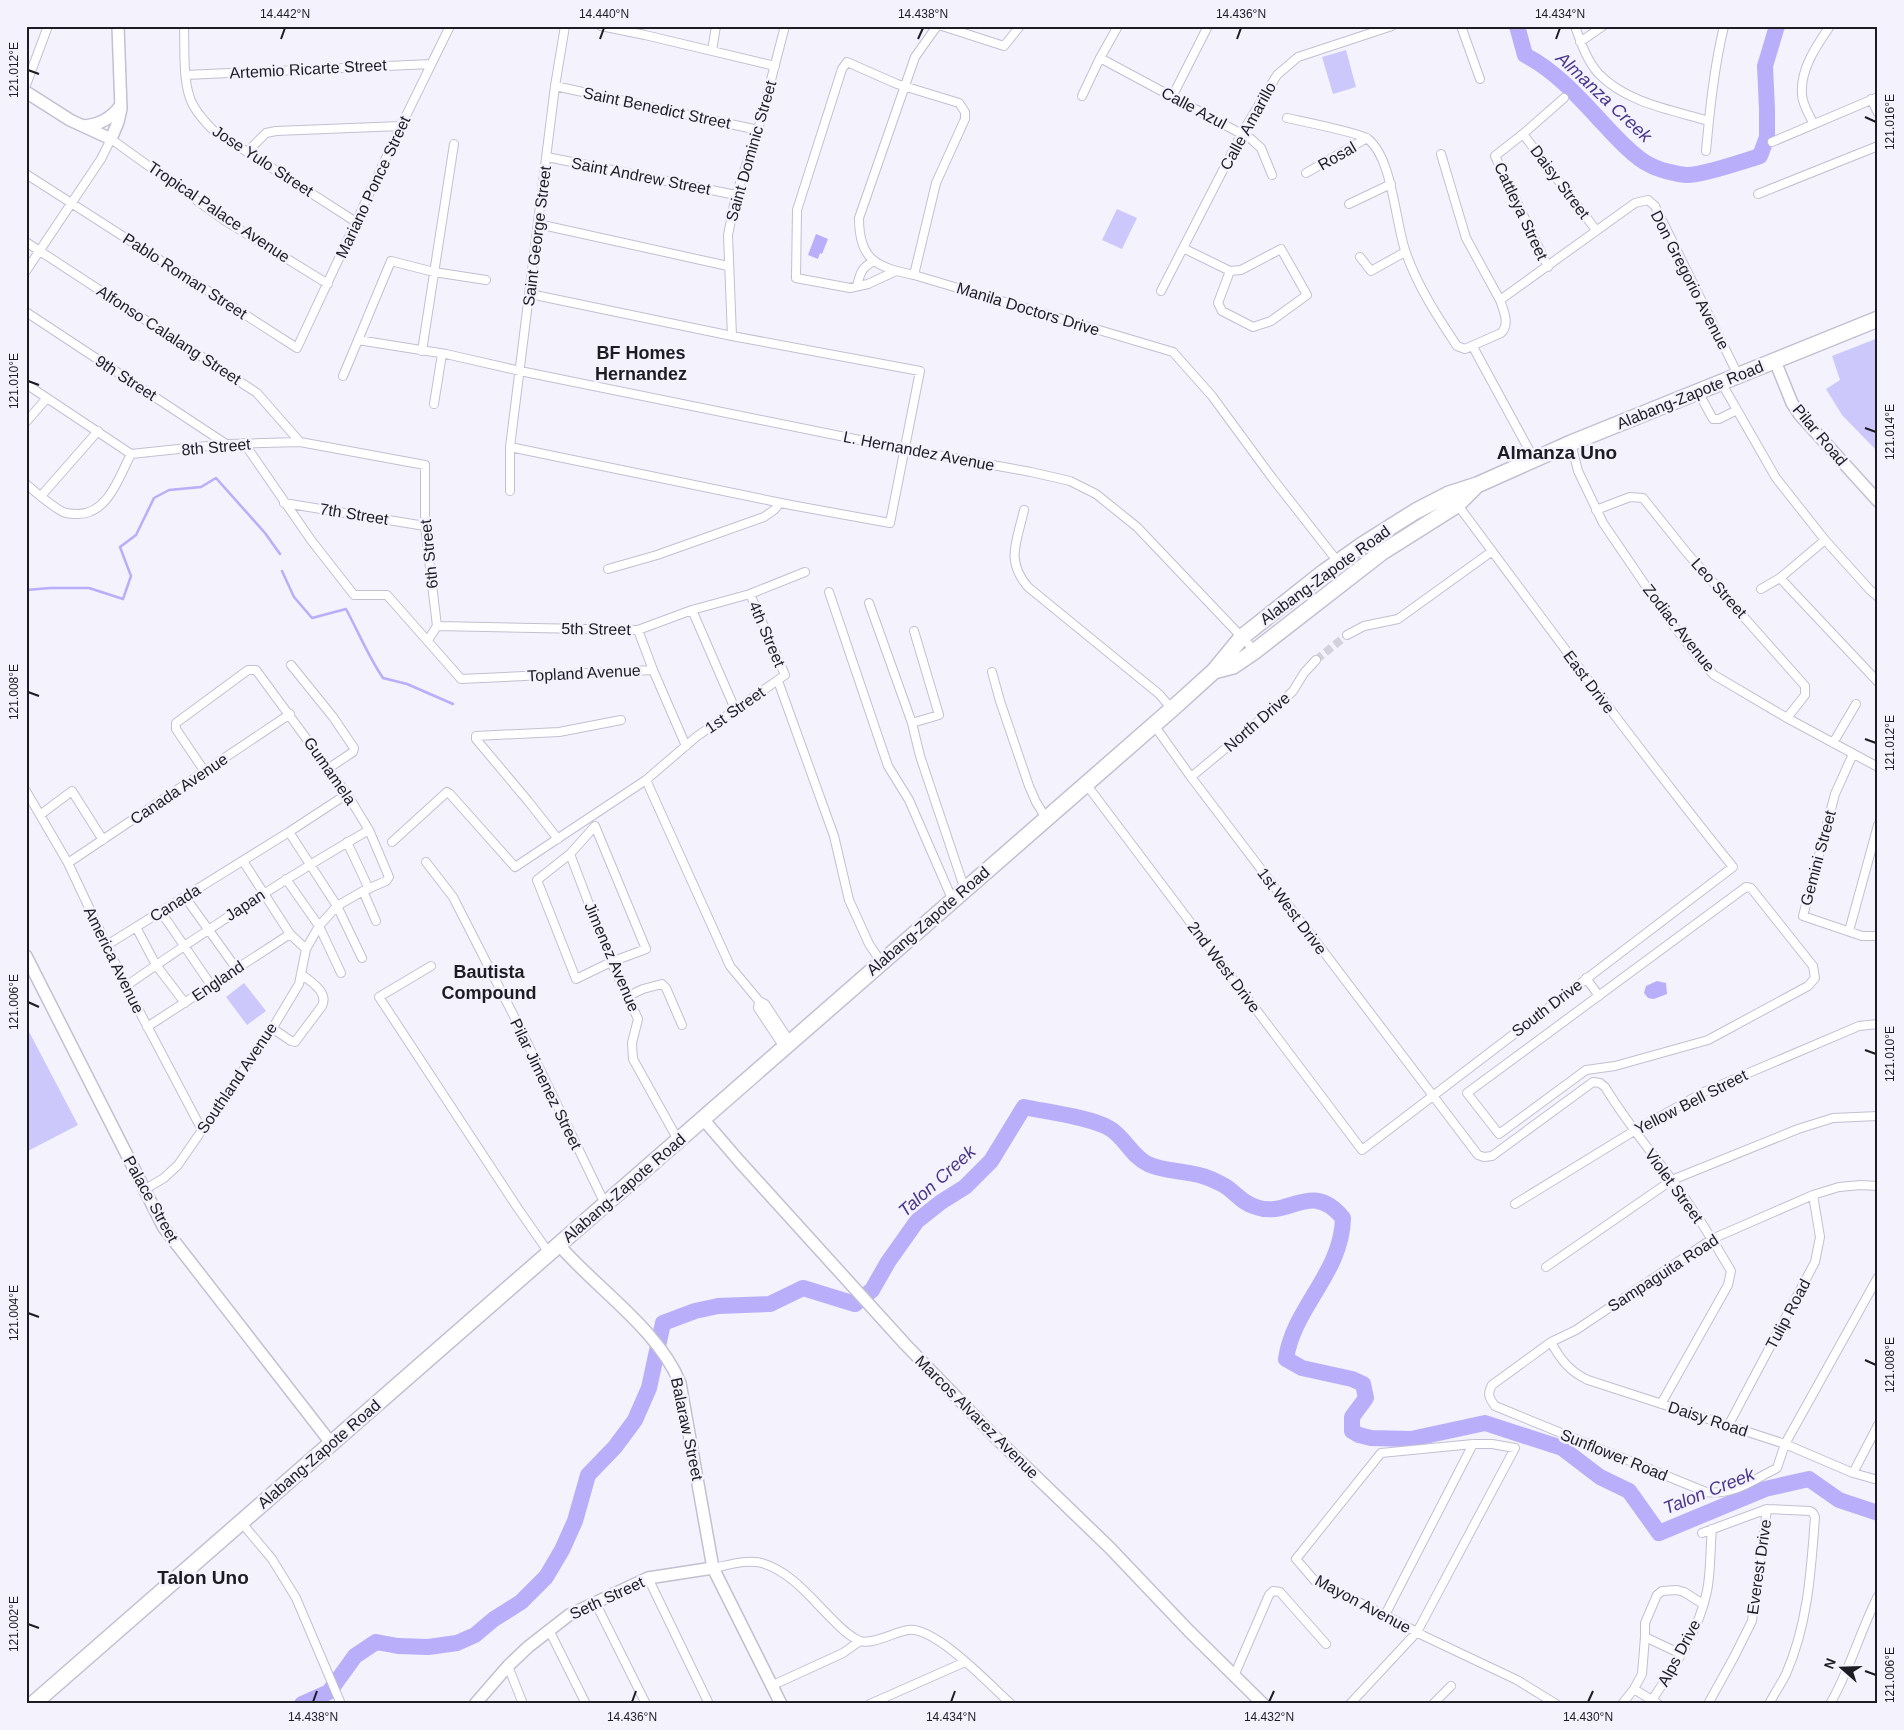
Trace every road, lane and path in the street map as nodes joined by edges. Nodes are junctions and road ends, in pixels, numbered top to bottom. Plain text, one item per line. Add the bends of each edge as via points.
1 (48, 26) edge
2 (118, 26) edge
3 (184, 26) edge
4 (450, 26) edge
5 (565, 26) edge
6 (601, 26) edge
7 (647, 26) edge
8 (716, 26) edge
9 (785, 26) edge
10 (937, 26) edge
11 (942, 26) edge
12 (1020, 26) edge
13 (1118, 26) edge
14 (1208, 26) edge
15 (1392, 26) edge
16 (1461, 26) edge
17 (1575, 26) edge
18 (1603, 26) edge
19 (1724, 26) edge
20 (1830, 26) edge
21 (645, 35) junction
22 (1580, 42) junction
23 (712, 51) junction
24 (1100, 58) junction
25 (431, 64) junction
26 (776, 66) junction
27 (186, 75) junction
28 (1480, 79) dead end
29 (26, 85) edge
30 (555, 86) junction
31 (904, 87) junction
32 (26, 92) edge
33 (1082, 96) dead end
34 (1172, 97) junction
35 (1564, 98) dead end
36 (1875, 98) edge
37 (122, 104) junction
38 (1878, 113) edge
39 (1287, 118) dead end
40 (1708, 121) junction
41 (1812, 123) junction
42 (81, 126) junction
43 (401, 126) junction
44 (758, 130) junction
45 (1242, 134) junction
46 (1523, 134) junction
47 (111, 138) junction
48 (1367, 138) junction
49 (1772, 142) dead end
50 (454, 144) dead end
51 (1878, 146) edge
52 (1706, 151) dead end
53 (247, 152) junction
54 (1441, 154) dead end
55 (1495, 156) joint
56 (547, 157) junction
57 (1306, 173) dead end
58 (26, 174) edge
59 (1272, 175) dead end
60 (1391, 184) junction
61 (1758, 194) dead end
62 (736, 195) junction
63 (72, 203) junction
64 (1349, 204) dead end
65 (356, 222) junction
66 (538, 224) junction
67 (1596, 230) junction
68 (26, 242) edge
69 (1183, 248) junction
70 (40, 251) junction
71 (1405, 252) junction
72 (1360, 257) dead end
73 (874, 261) junction
74 (728, 266) junction
75 (1548, 267) junction
76 (26, 271) edge
77 (896, 271) junction
78 (1230, 271) junction
79 (434, 272) junction
80 (914, 275) junction
81 (486, 280) dead end
82 (328, 284) junction
83 (857, 286) junction
84 (1161, 291) dead end
85 (530, 294) junction
86 (1500, 300) junction
87 (26, 312) edge
88 (1878, 319) edge
89 (732, 336) junction
90 (358, 340) junction
91 (1473, 347) junction
92 (297, 348) joint
93 (422, 351) junction
94 (442, 354) junction
95 (1775, 361) junction
96 (520, 372) junction
97 (1738, 375) junction
98 (343, 376) dead end
99 (1721, 382) junction
100 (26, 384) edge
101 (1698, 392) junction
102 (47, 398) junction
103 (434, 404) dead end
104 (1737, 410) junction
105 (26, 422) edge
106 (98, 431) junction
107 (300, 442) junction
108 (244, 443) junction
109 (1571, 443) junction
110 (226, 444) junction
111 (510, 447) junction
112 (904, 450) junction
113 (131, 454) junction
114 (1534, 459) junction
115 (425, 465) joint
116 (26, 484) edge
117 (510, 491) dead end
118 (41, 496) junction
119 (1453, 500) junction
120 (1878, 501) edge
121 (284, 503) junction
122 (780, 503) junction
123 (1024, 510) dead end
124 (1596, 510) junction
125 (425, 526) junction
126 (1825, 540) junction
127 (1491, 552) junction
128 (1338, 562) junction
129 (608, 569) dead end
130 (805, 572) dead end
131 (1780, 578) junction
132 (1762, 589) dead end
133 (829, 592) dead end
134 (750, 594) junction
135 (1878, 597) edge
136 (869, 603) dead end
137 (692, 610) junction
138 (437, 626) junction
139 (638, 630) junction
140 (914, 632) dead end
141 (1347, 635) tunnel mouth
142 (1242, 637) junction
143 (428, 640) junction
144 (1255, 651) junction
145 (1316, 660) tunnel mouth
146 (291, 665) dead end
147 (653, 670) junction
148 (1214, 671) junction
149 (992, 672) dead end
150 (785, 675) joint
151 (778, 681) junction
152 (1878, 682) edge
153 (1856, 704) dead end
154 (735, 709) junction
155 (1172, 709) junction
156 (290, 714) junction
157 (1787, 718) junction
158 (621, 720) dead end
159 (912, 723) junction
160 (1154, 725) junction
161 (1832, 743) junction
162 (686, 746) junction
163 (1853, 754) junction
164 (1878, 767) edge
165 (329, 768) junction
166 (204, 772) junction
167 (1191, 777) junction
168 (646, 780) junction
169 (1086, 784) junction
170 (26, 791) edge
171 (348, 794) junction
172 (40, 814) junction
173 (1046, 818) junction
174 (1878, 825) edge
175 (369, 830) junction
176 (289, 832) junction
177 (558, 839) junction
178 (103, 840) junction
179 (347, 842) junction
180 (392, 842) dead end
181 (570, 854) junction
182 (243, 861) junction
183 (426, 862) dead end
184 (68, 863) junction
185 (309, 864) junction
186 (1733, 867) joint
187 (389, 877) joint
188 (286, 878) junction
189 (366, 890) junction
190 (965, 890) junction
191 (264, 892) junction
192 (186, 896) junction
193 (953, 901) junction
194 (337, 906) junction
195 (161, 912) junction
196 (376, 921) dead end
197 (319, 926) junction
198 (136, 927) junction
199 (208, 929) junction
200 (1849, 931) junction
201 (290, 934) junction
202 (1878, 936) edge
203 (107, 945) junction
204 (183, 946) junction
205 (306, 949) junction
206 (26, 956) edge
207 (362, 958) dead end
208 (611, 962) junction
209 (881, 962) junction
210 (156, 964) junction
211 (431, 966) dead end
212 (236, 968) junction
213 (341, 973) dead end
214 (301, 974) junction
215 (1586, 978) junction
216 (211, 985) junction
217 (126, 986) junction
218 (1599, 996) junction
219 (626, 997) junction
220 (185, 1004) junction
221 (1878, 1024) edge
222 (682, 1025) dead end
223 (147, 1027) junction
224 (272, 1028) junction
225 (787, 1045) junction
226 (1593, 1082) joint
227 (1432, 1096) junction
228 (1878, 1116) edge
229 (703, 1119) junction
230 (202, 1130) junction
231 (1634, 1131) junction
232 (678, 1140) junction
233 (1362, 1150) joint
234 (1672, 1180) junction
235 (1878, 1186) edge
236 (144, 1190) junction
237 (1813, 1195) junction
238 (605, 1204) junction
239 (1515, 1204) dead end
240 (1712, 1239) junction
241 (554, 1249) junction
242 (1546, 1267) dead end
243 (1878, 1277) edge
244 (1551, 1342) junction
245 (1492, 1385) joint
246 (1661, 1404) junction
247 (1878, 1425) edge
248 (1728, 1426) junction
249 (331, 1443) junction
250 (1473, 1444) junction
251 (1785, 1444) junction
252 (1854, 1473) junction
253 (1878, 1480) edge
254 (1767, 1509) junction
255 (241, 1522) junction
256 (1712, 1529) junction
257 (1702, 1533) dead end
258 (713, 1568) junction
259 (648, 1578) junction
260 (1878, 1596) edge
261 (595, 1602) junction
262 (1704, 1604) junction
263 (1385, 1615) junction
264 (548, 1630) junction
265 (1417, 1632) junction
266 (1645, 1638) junction
267 (860, 1641) junction
268 (1326, 1644) dead end
269 (1681, 1654) junction
270 (965, 1662) junction
271 (508, 1666) junction
272 (1234, 1676) junction
273 (771, 1686) junction
274 (1451, 1686) dead end
275 (1634, 1689) junction
276 (1655, 1702) edge
277 (33, 1704) edge
278 (341, 1704) edge
279 (475, 1704) edge
280 (523, 1704) edge
281 (586, 1704) edge
282 (646, 1704) edge
283 (709, 1704) edge
284 (780, 1704) edge
285 (870, 1704) edge
286 (1010, 1704) edge
287 (1262, 1704) edge
288 (1350, 1704) edge
289 (1433, 1704) edge
290 (1556, 1704) edge
291 (1622, 1704) edge
292 (1708, 1704) edge
293 (1768, 1704) edge
294 (1830, 1704) edge

1 - 29 street
2 - 37 street
3 - 27 street, Jose Yulo Street
4 - 25 street, Mariano Ponce Street
5 - 30 street, Saint George Street
6 - 21 street
7 - 21 street
8 - 23 street
9 - 26 street, Saint Dominic Street
10 - 31 street via 915,57
11 - 12 street via 1004,46
13 - 24 street
14 - 34 street
15 - 45 street, Calle Amarillo via 1298,57 1277,75
16 - 28 street
17 - 22 street
18 - 22 street
19 - 40 street via 1716,58
20 - 41 street via 1810,60 1802,84 1802,95
21 - 23 street
22 - 40 street via 1600,74 1626,95
23 - 26 street
24 - 33 street
24 - 34 street, Calle Azul
25 - 27 street, Artemio Ricarte Street
25 - 43 street, Mariano Ponce Street
26 - 44 street, Saint Dominic Street
27 - 53 street, Jose Yulo Street via 188,93 200,117 212,130
30 - 44 street, Saint Benedict Street
30 - 56 street, Saint George Street
31 - 73 street via 859,218 864,250
31 - 80 street via 959,103 965,112 965,119 936,183
31 - 83 street via 847,62 796,210 793,281 850,288
32 - 42 street
34 - 45 street, Calle Azul
35 - 46 street, Daisy Street
36 - 38 street
36 - 41 street
37 - 42 street via 100,122
37 - 47 street
39 - 48 street
40 - 52 street
41 - 49 street
42 - 47 street
43 - 53 street via 276,131 266,133
43 - 65 street, Mariano Ponce Street
44 - 62 street, Saint Dominic Street
45 - 59 street, Calle Azul via 1261,148
45 - 69 street, Calle Amarillo
46 - 55 street, Daisy Street
46 - 67 street, Daisy Street
47 - 63 street
47 - 82 street, Tropical Palace Avenue via 224,220
48 - 57 street, Rosal
48 - 60 street via 1377,151
50 - 79 street
51 - 61 street
53 - 65 street, Jose Yulo Street
54 - 86 street via 1466,238
55 - 75 street, Cattleya Street
56 - 62 street, Saint Andrew Street
56 - 66 street, Saint George Street
58 - 63 street, Pablo Roman Street
60 - 64 street
60 - 71 street
62 - 74 street, Saint Dominic Street via 728,235
63 - 70 street
63 - 92 street, Pablo Roman Street
65 - 82 street, Mariano Ponce Street
66 - 74 street
66 - 85 street, Saint George Street
67 - 75 street, Don Gregorio Avenue
67 - 97 street, Don Gregorio Avenue via 1635,203 1648,200 1655,206
68 - 70 street, Alfonso Calalang Street
69 - 78 street
69 - 84 street, Calle Amarillo
70 - 76 street
70 - 107 street, Alfonso Calalang Street via 257,393
71 - 72 street via 1371,271
71 - 91 street via 1422,291 1457,346 1465,350
73 - 77 street, Manila Doctors Drive
73 - 83 street via 860,272
74 - 89 street, Saint Dominic Street
75 - 86 street, Don Gregorio Avenue
77 - 80 street, Manila Doctors Drive
77 - 83 street
78 - 78 street via 1241,270 1281,248 1307,295 1271,321 1253,327 1222,311 1218,303
79 - 81 street
79 - 90 street via 391,261
79 - 93 street
80 - 128 street, Manila Doctors Drive via 1173,352 1212,396
82 - 92 street, Mariano Ponce Street
85 - 89 street
85 - 96 street, Saint George Street
86 - 91 street via 1505,330
87 - 110 street, 9th Street
88 - 95 highway, Alabang-Zapote Road
89 - 112 street via 920,371
90 - 93 street, L. Hernandez Avenue
90 - 98 street
91 - 114 street
93 - 94 street, L. Hernandez Avenue
94 - 96 street, L. Hernandez Avenue
94 - 103 street
95 - 97 highway, Alabang-Zapote Road
95 - 120 street, Pilar Road via 1800,415
96 - 111 street, Saint George Street
96 - 112 street, L. Hernandez Avenue
97 - 99 highway, Alabang-Zapote Road
99 - 101 highway, Alabang-Zapote Road
99 - 104 street
100 - 102 street
101 - 104 street via 1714,420
101 - 109 highway, Alabang-Zapote Road
102 - 105 street
102 - 106 street
104 - 126 street via 1776,478
106 - 113 street
106 - 118 street
107 - 108 street, 8th Street
107 - 115 street, 8th Street
108 - 110 street, 8th Street
108 - 121 street, Topland Avenue
109 - 114 highway, Alabang-Zapote Road
109 - 124 street, Zodiac Avenue via 1578,471
110 - 113 street, 8th Street
111 - 117 street, Saint George Street
111 - 122 street
112 - 122 street via 890,523
112 - 142 street, L. Hernandez Avenue via 1062,479 1096,494 1136,527
113 - 118 street via 108,498 91,513 65,513
114 - 119 highway, Alabang-Zapote Road
115 - 125 street, 6th Street
116 - 118 street
119 - 127 street, East Drive
119 - 128 highway, Alabang-Zapote Road via 1400,520
119 - 144 highway, Alabang-Zapote Road
121 - 125 street, 7th Street
121 - 143 street, Topland Avenue via 354,595 387,595
122 - 129 street via 771,513 755,520 657,556
123 - 155 street via 1014,553 1014,566 1020,577 1159,694
124 - 157 street, Zodiac Avenue via 1667,617 1700,660 1729,686
124 - 157 street, Leo Street via 1630,497 1643,498 1804,686 1806,692
125 - 138 street, 6th Street
126 - 131 street
126 - 135 street
127 - 141 street via 1398,619 1364,626
127 - 186 street, East Drive
128 - 142 highway, Alabang-Zapote Road
130 - 134 street, 5th Street
131 - 132 street
131 - 152 street
133 - 193 street via 888,766 909,800
134 - 137 street, 5th Street
134 - 150 street, 4th Street
136 - 159 street
137 - 139 street, 5th Street
137 - 154 street
138 - 139 street, 5th Street
138 - 143 street
139 - 147 street
140 - 159 street via 939,715
142 - 144 street, L. Hernandez Avenue
142 - 148 highway, Alabang-Zapote Road
143 - 147 street, Topland Avenue via 461,679
144 - 148 highway, Alabang-Zapote Road via 1232,666
145 - 167 street, North Drive via 1278,706
146 - 165 street via 354,748
147 - 162 street, Topland Avenue
148 - 155 highway, Alabang-Zapote Road
149 - 173 street via 1031,790
150 - 151 street, 1st Street
151 - 154 street, 1st Street
151 - 209 street via 834,836 849,900
153 - 161 street
154 - 162 street, 1st Street
155 - 160 highway, Alabang-Zapote Road
156 - 165 street, Gumamela
156 - 166 street, Canada Avenue
156 - 166 street, Gumamela via 258,672 248,670 176,723 176,729
157 - 161 street, Zodiac Avenue
158 - 177 street via 559,732 476,736
159 - 190 street
160 - 167 street, 1st West Drive
160 - 169 highway, Alabang-Zapote Road
161 - 163 street, Zodiac Avenue
162 - 168 street
163 - 164 street, Zodiac Avenue
163 - 200 street, Gemini Street via 1835,794 1802,916
165 - 171 street, Gumamela
166 - 178 street, Canada Avenue
167 - 227 street, 1st West Drive
168 - 177 street
168 - 225 street via 730,966 760,1001 758,1008
169 - 173 highway, Alabang-Zapote Road
169 - 233 street, 2nd West Drive
170 - 172 street, America Avenue
171 - 175 street, Gumamela
171 - 176 street, Canada
172 - 178 street via 72,791
172 - 184 street, America Avenue
173 - 190 highway, Alabang-Zapote Road
174 - 200 street
175 - 179 street, Japan
175 - 187 street, Gumamela
176 - 182 street, Canada
176 - 185 street
177 - 180 street via 515,867 447,792
178 - 184 street, Canada Avenue
179 - 185 street, Japan
179 - 189 street
181 - 208 street, Jimenez Avenue
181 - 208 street via 537,880 576,978
181 - 208 street via 595,826 646,949
182 - 191 street
182 - 192 street, Canada
183 - 238 street, Pilar Jimenez Street via 453,897
184 - 203 street, America Avenue
185 - 188 street, Japan
185 - 194 street
186 - 215 street, South Drive
187 - 189 street, Southland Avenue
188 - 191 street, Japan
188 - 197 street
189 - 194 street, Southland Avenue
189 - 196 street
190 - 193 highway, Alabang-Zapote Road
191 - 199 street, Japan
191 - 201 street
192 - 195 street, Canada
192 - 199 street
193 - 209 highway, Alabang-Zapote Road
194 - 197 street, Southland Avenue
194 - 207 street
195 - 198 street, Canada
195 - 204 street
197 - 205 street, Southland Avenue
197 - 213 street
198 - 203 street, Canada
198 - 210 street
199 - 204 street, Japan
199 - 212 street
200 - 202 street via 1862,936
201 - 205 street
201 - 212 street, England
203 - 217 street, America Avenue
204 - 210 street, Japan
204 - 216 street
205 - 214 street, Southland Avenue
206 - 236 street, Palace Street
208 - 219 street, Jimenez Avenue
209 - 225 highway, Alabang-Zapote Road
210 - 217 street, Japan
210 - 220 street
211 - 241 street via 379,997 517,1206
212 - 216 street, England
214 - 224 street, Southland Avenue via 299,984
214 - 224 street via 324,995 325,1001 295,1042
215 - 218 street
215 - 227 street, South Drive
216 - 220 street, England
217 - 223 street, America Avenue
218 - 218 street via 1467,1093 1499,1134 1586,1070 1614,1066 1708,1040 1808,986 1815,978 1815,972 1751,888 1746,887
219 - 222 street via 662,984
219 - 232 street, Jimenez Avenue via 638,1019 632,1043 633,1058
220 - 223 street, England
221 - 231 street, Yellow Bell Street via 1859,1026 1713,1088
223 - 230 street, America Avenue
224 - 230 street, Southland Avenue
225 - 229 highway, Alabang-Zapote Road
226 - 227 street, 1st West Drive via 1492,1156 1484,1157 1478,1155
226 - 231 street, Violet Street via 1605,1087
227 - 233 street, South Drive
228 - 234 street via 1833,1118 1798,1128
229 - 232 highway, Alabang-Zapote Road
229 - 272 street, Marcos Alvarez Avenue via 869,1305 994,1436 1110,1548
230 - 236 street, Southland Avenue via 178,1165
231 - 234 street, Violet Street
231 - 239 street, Yellow Bell Street
232 - 238 highway, Alabang-Zapote Road
234 - 240 street, Violet Street
234 - 242 street
235 - 237 street, Sampaguita Road via 1839,1187
236 - 249 street, Palace Street via 164,1228
237 - 240 street, Sampaguita Road
237 - 248 street, Tulip Road via 1820,1237 1816,1262
238 - 241 highway, Alabang-Zapote Road
240 - 244 street, Sampaguita Road via 1576,1330
240 - 246 street, Violet Street via 1731,1271 1731,1278
241 - 249 highway, Alabang-Zapote Road
241 - 258 street, Balaraw Street via 648,1335 674,1368 680,1383
243 - 251 street, Sunflower Road
244 - 245 street, Sampaguita Road
244 - 246 street, Daisy Road via 1576,1374
245 - 251 street, Sunflower Road via 1489,1399 1495,1406 1706,1492 1733,1491 1777,1468
246 - 248 street, Daisy Road
247 - 252 street
248 - 251 street, Daisy Road
249 - 255 highway, Alabang-Zapote Road
250 - 263 street
250 - 263 street, Mayon Avenue via 1381,1453 1296,1559 1314,1581
250 - 265 street via 1515,1448
251 - 252 street, Daisy Road
252 - 253 street, Daisy Road
254 - 256 street
254 - 292 street, Everest Drive via 1752,1621
254 - 293 street via 1813,1513 1815,1517 1810,1584 1802,1626 1786,1674
255 - 277 highway, Alabang-Zapote Road
255 - 278 street via 272,1559 296,1598
256 - 257 street
256 - 262 street, Alps Drive
258 - 259 street, Seth Street
258 - 267 street via 751,1562 774,1568 788,1576 844,1631
258 - 273 street, Balaraw Street
259 - 261 street, Seth Street
259 - 283 street
260 - 294 street via 1842,1684
261 - 264 street, Seth Street
261 - 282 street
262 - 266 street, Alps Drive via 1684,1592 1662,1592 1654,1599 1645,1623
262 - 269 street, Alps Drive
263 - 265 street, Mayon Avenue
264 - 271 street, Seth Street
264 - 281 street
265 - 288 street
265 - 290 street, Mayon Avenue via 1517,1680
266 - 269 street
266 - 275 street, Alps Drive via 1642,1674
267 - 270 street via 868,1642 909,1630 922,1632 935,1638
267 - 273 street via 843,1653
268 - 272 street via 1280,1592 1273,1591
269 - 276 street, Alps Drive
270 - 285 street
270 - 286 street
271 - 279 street, Seth Street
271 - 280 street
272 - 287 street, Marcos Alvarez Avenue
273 - 284 street, Balaraw Street
274 - 289 street
275 - 276 street
275 - 291 street, Alps Drive

